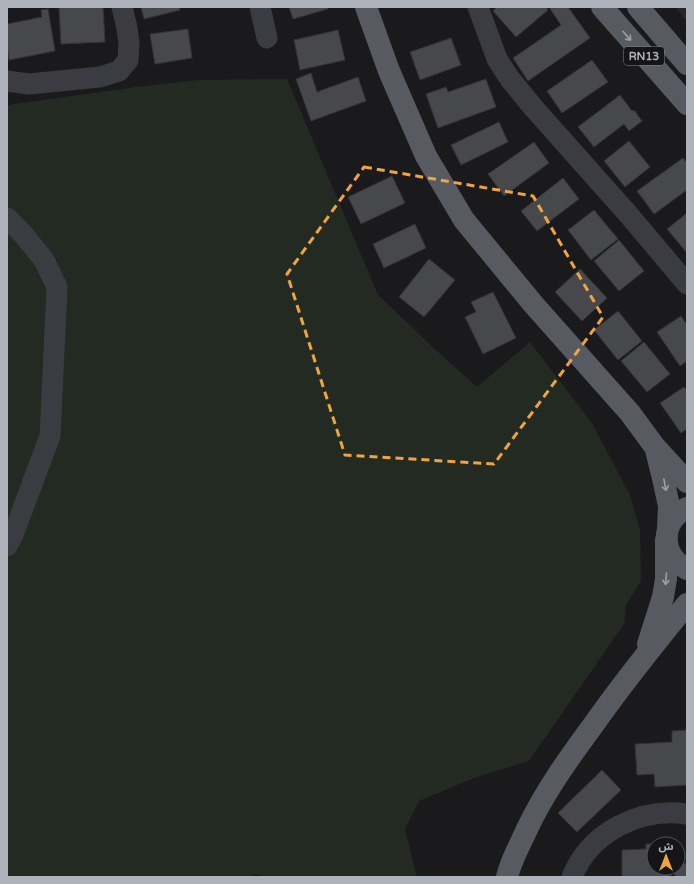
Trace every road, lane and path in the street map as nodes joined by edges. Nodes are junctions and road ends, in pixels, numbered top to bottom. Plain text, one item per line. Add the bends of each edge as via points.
1 (122, 7) edge
2 (260, 7) edge
3 (366, 7) edge
4 (478, 7) edge
5 (602, 7) edge
6 (638, 7) edge
7 (267, 38) dead end
8 (687, 64) edge
9 (7, 81) edge
10 (687, 104) edge
11 (7, 218) edge
12 (687, 284) edge
13 (655, 447) junction
14 (687, 482) edge
15 (687, 508) edge
16 (667, 535) junction
17 (7, 546) edge
18 (687, 569) edge
19 (687, 604) edge
20 (644, 657) junction
21 (687, 814) edge
22 (507, 877) edge
23 (572, 877) edge

1 - 9 street via 129,44 128,60 119,71 100,77 30,84
2 - 7 street
3 - 13 main road via 389,71 426,156 464,220 534,305 630,413
4 - 12 street via 497,59 510,79
5 -> 10 main road, RN13
6 - 8 main road, RN13
11 - 17 street via 44,260 57,287 50,436
13 - 14 main road
13 -> 16 main road via 669,506
15 - 16 main road via 672,519
16 - 18 main road via 673,559
16 -> 20 main road via 663,598
19 - 20 main road
20 - 22 main road via 547,791 514,857
21 - 23 street via 657,813 617,826 601,837 582,857

